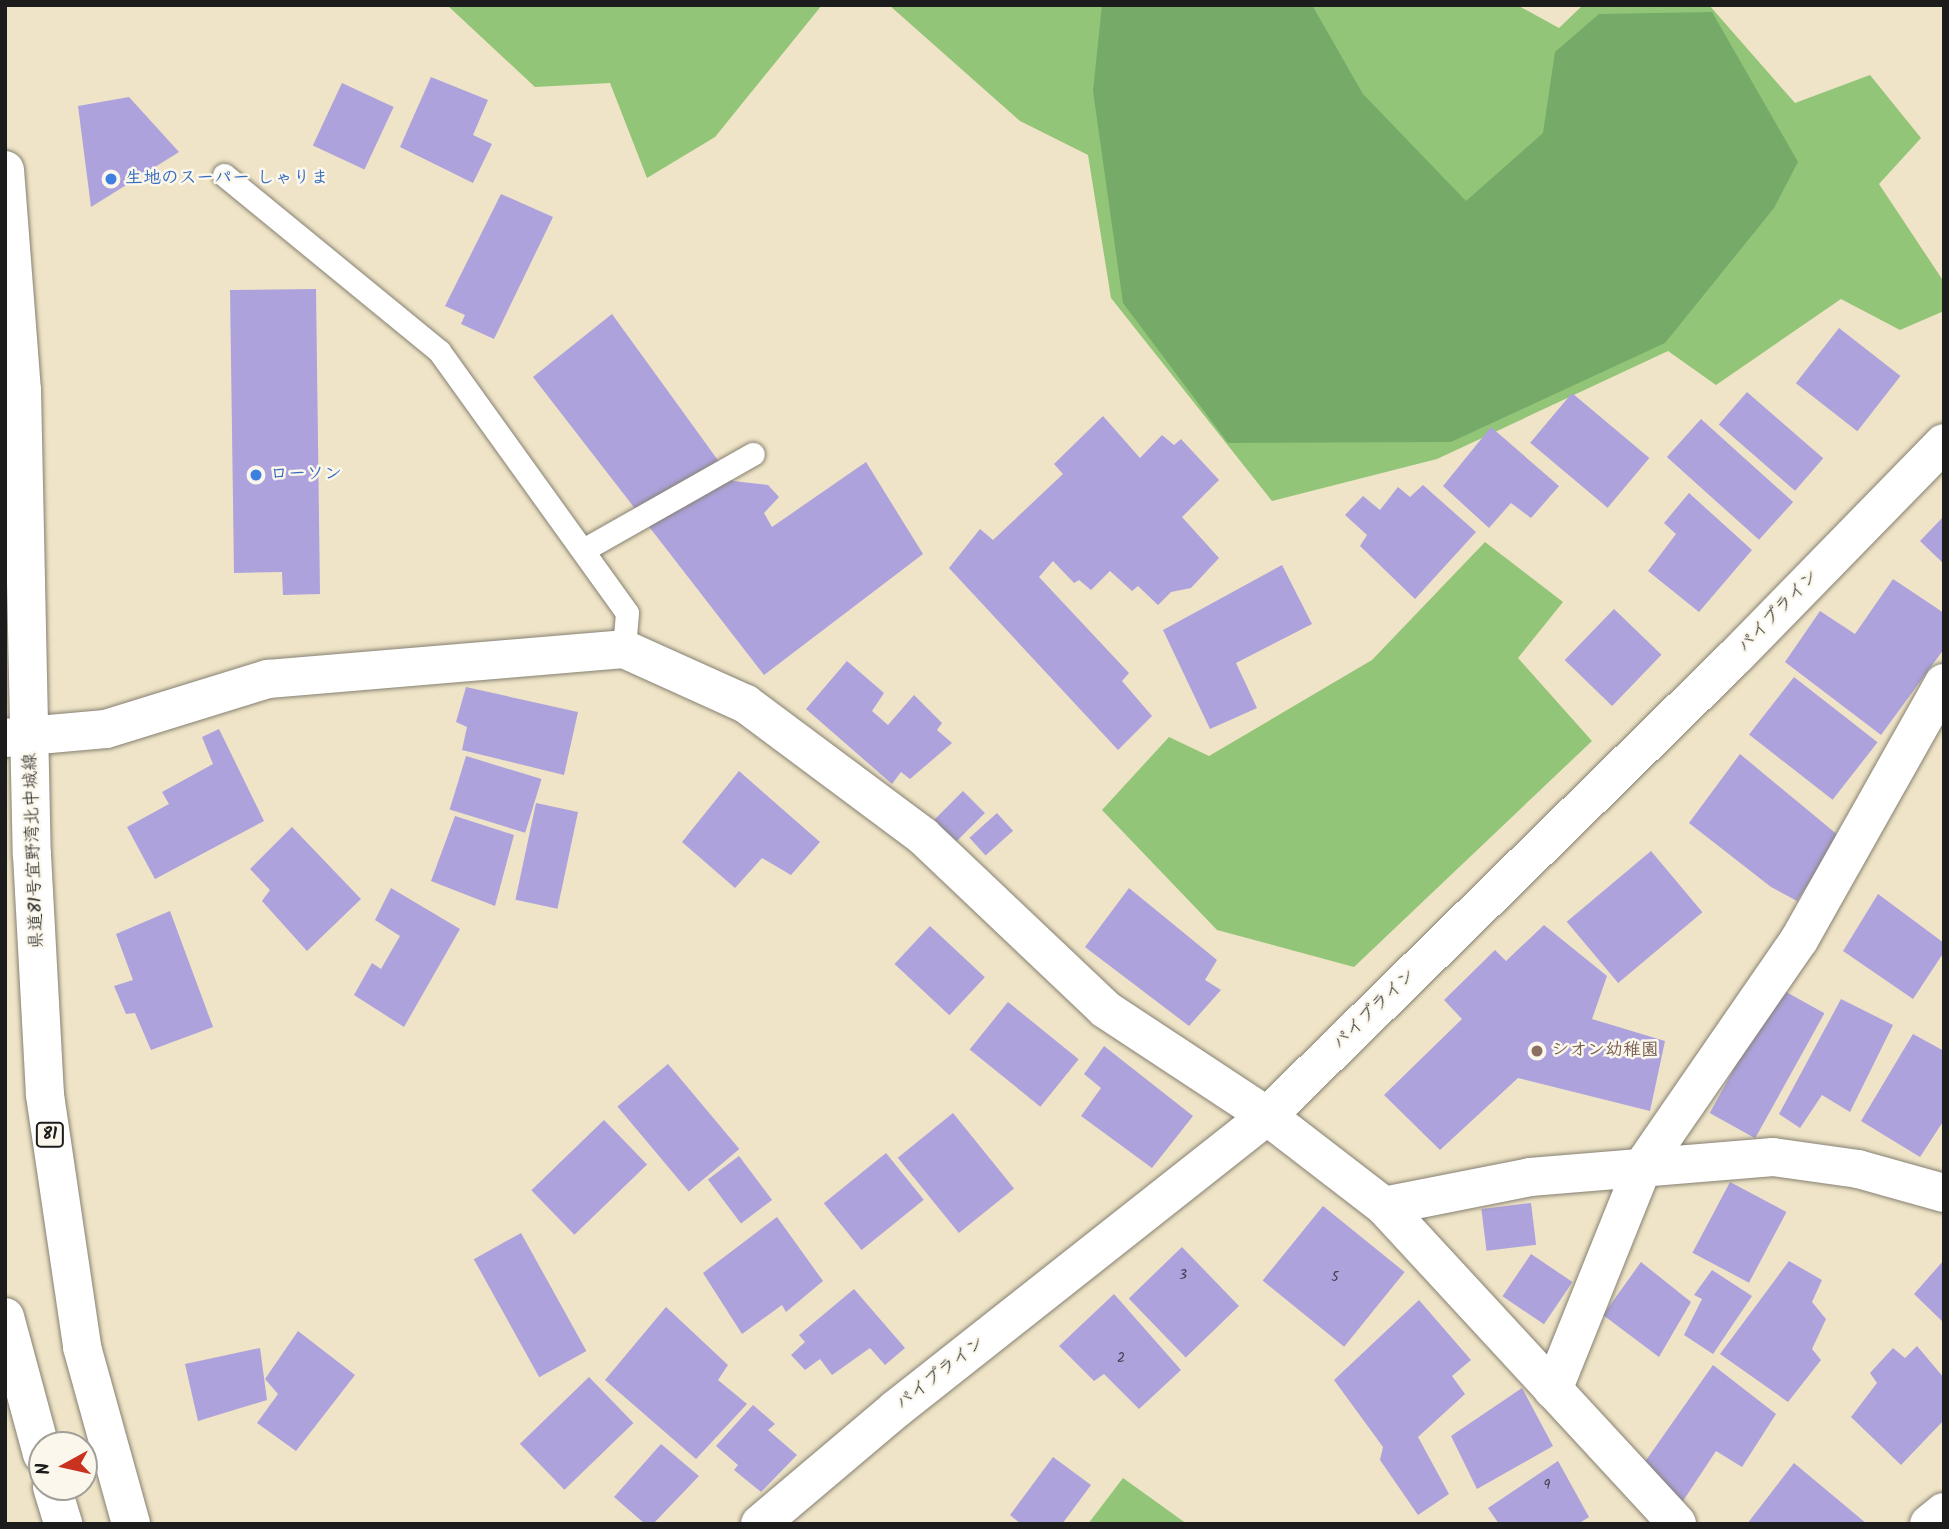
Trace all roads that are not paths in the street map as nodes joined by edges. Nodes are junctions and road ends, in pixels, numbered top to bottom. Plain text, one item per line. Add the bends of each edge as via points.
1 (5, 170) edge
2 (224, 175) dead end
3 (1944, 443) edge
4 (753, 454) dead end
5 (583, 550) junction
6 (624, 649) junction
7 (1944, 683) edge
8 (19, 738) edge
9 (1267, 1115) junction
10 (1643, 1166) junction
11 (1944, 1193) edge
12 (1384, 1206) junction
13 (5, 1317) edge
14 (1553, 1390) junction
15 (36, 1431) edge
16 (56, 1501) edge
17 (1944, 1512) edge
18 (63, 1524) edge
19 (131, 1524) edge
20 (760, 1524) edge
21 (1678, 1524) edge
22 (1929, 1524) edge

1 - 8 street, 県道81号宜野湾北中城線 / 81 via 22,390
2 - 5 lane via 439,351
3 - 9 street, パイプライン via 1737,655
4 - 5 lane
5 - 6 lane via 627,612
6 - 8 street via 268,679 106,729
6 - 9 street via 746,705 923,836 1105,1009
7 - 10 street via 1799,940
8 - 19 street, 県道81号宜野湾北中城線 / 81 via 60,1214 82,1347
9 - 12 street
9 - 20 street, パイプライン via 896,1409
10 - 11 street via 1773,1157 1858,1169
10 - 12 street via 1530,1177
10 - 14 street
12 - 14 street
13 - 15 street
14 - 21 street
16 - 18 street
17 - 22 street

